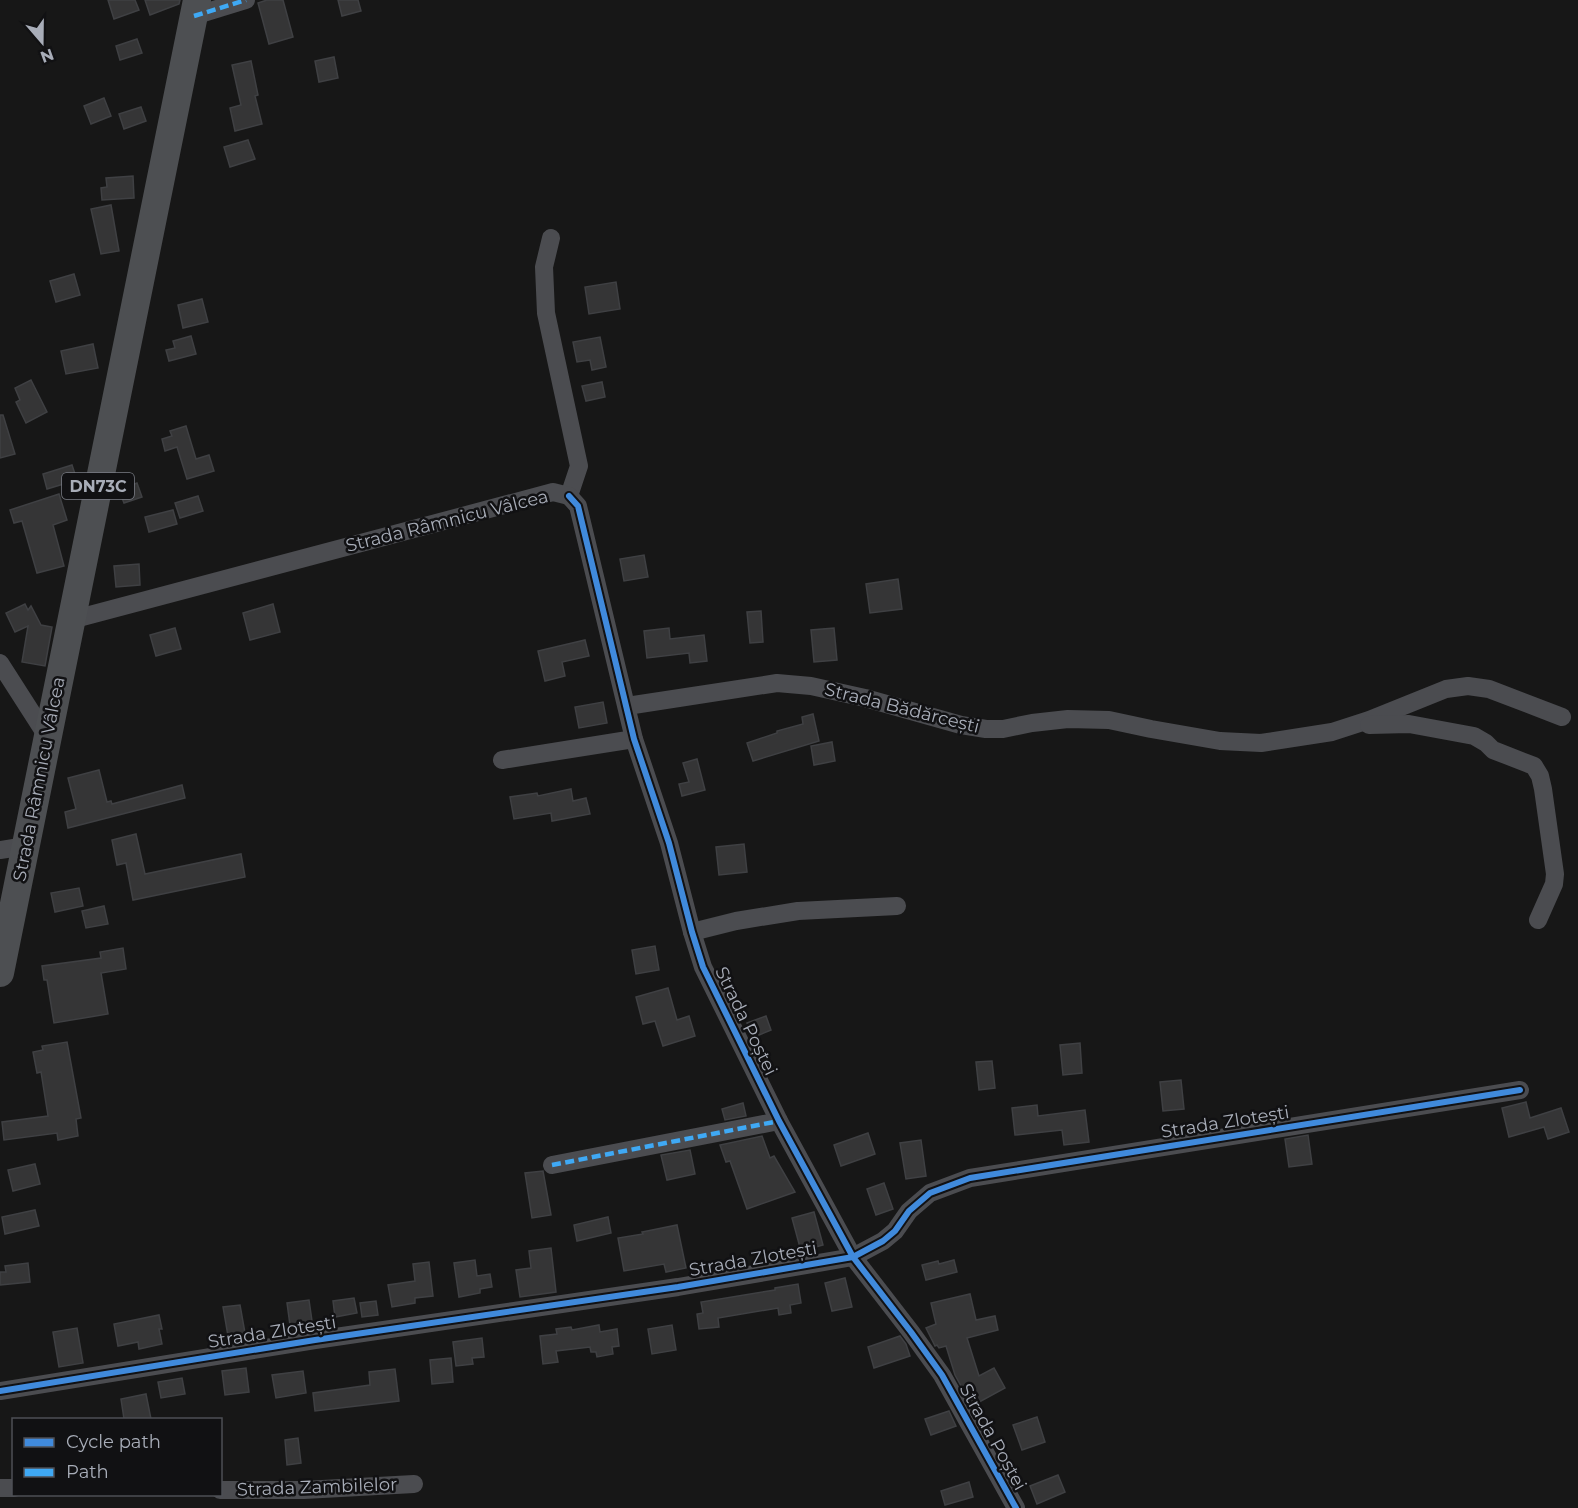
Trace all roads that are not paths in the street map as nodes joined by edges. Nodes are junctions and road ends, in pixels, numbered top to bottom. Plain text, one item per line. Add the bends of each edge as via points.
1 (246, 0) edge
2 (195, 8) edge
3 (551, 238) dead end
4 (569, 496) junction
5 (71, 620) junction
6 (0, 663) edge
7 (627, 706) junction
8 (1562, 717) dead end
9 (1355, 724) junction
10 (48, 738) junction
11 (634, 739) junction
12 (502, 760) dead end
13 (13, 848) edge
14 (897, 906) dead end
15 (1538, 920) dead end
16 (692, 932) junction
17 (0, 973) edge
18 (1520, 1090) dead end
19 (779, 1121) junction
20 (552, 1165) dead end
21 (853, 1257) junction
22 (0, 1391) edge
23 (414, 1484) dead end
24 (222, 1490) edge
25 (1016, 1508) edge

1 - 2 street
2 - 5 main road, Strada Râmnicu Vâlcea / DN73C
3 - 4 street, Strada Râmnicu Vâlcea via 544,267 546,313 579,466
4 - 5 street, Strada Râmnicu Vâlcea via 553,492
4 - 7 street, Strada Poștei via 578,506
5 - 10 main road, Strada Râmnicu Vâlcea / DN73C
6 - 10 street
7 - 9 street, Strada Bădărcești via 777,683 811,686 986,729 1068,719 1109,720 1220,741 1261,744 1332,732
7 - 11 street, Strada Poștei
8 - 9 street, Strada Bădărcești via 1468,686 1446,689
9 - 15 street, Strada Bădărcești via 1409,724 1474,736 1493,750 1534,766 1543,789 1555,874
10 - 13 main road, Strada Râmnicu Vâlcea / DN73C
11 - 12 street
11 - 16 street, Strada Poștei via 669,843
13 - 17 main road, Strada Râmnicu Vâlcea / DN73C
14 - 16 street via 798,911
16 - 19 street, Strada Poștei via 703,967
18 - 21 street, Strada Zlotești via 970,1178 930,1193 883,1241
19 - 20 street
19 - 21 street, Strada Poștei
21 - 22 street, Strada Zlotești
21 - 25 street, Strada Poștei via 942,1375
23 - 24 street, Strada Zambilelor

